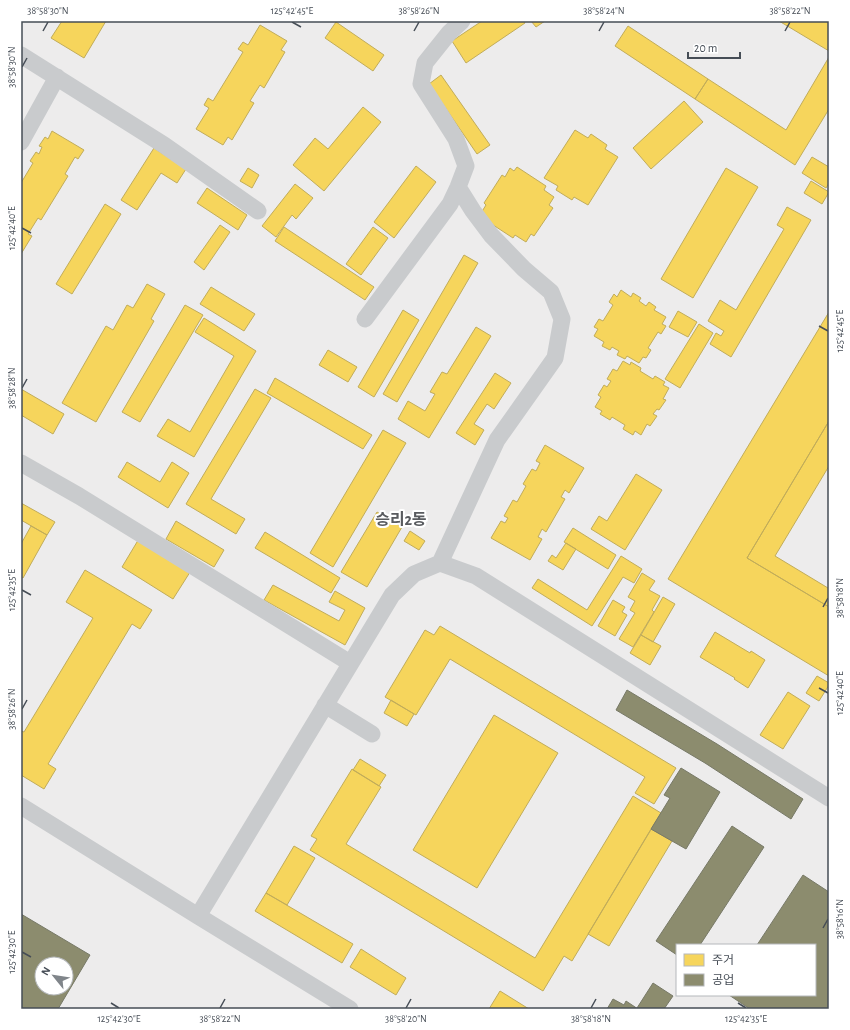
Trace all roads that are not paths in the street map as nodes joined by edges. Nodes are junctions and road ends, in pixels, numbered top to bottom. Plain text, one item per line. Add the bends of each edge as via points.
1 (462, 21) edge
2 (21, 55) edge
3 (57, 77) junction
4 (21, 142) edge
5 (458, 187) junction
6 (258, 211) dead end
7 (365, 319) dead end
8 (21, 463) edge
9 (440, 562) junction
10 (350, 663) junction
11 (325, 705) junction
12 (372, 734) dead end
13 (829, 798) edge
14 (21, 806) edge
15 (198, 916) junction
16 (350, 1009) edge

1 - 5 street via 425,63 421,84 456,138 466,166
2 - 3 street
3 - 4 street
3 - 6 street via 164,145
5 - 7 street via 450,204
5 - 9 street via 492,235 524,269 551,292 562,320 555,358 497,440
8 - 10 street
9 - 10 street via 414,574 392,595
9 - 13 street via 476,576
10 - 11 street
11 - 12 street
11 - 15 street
14 - 15 street
15 - 16 street

